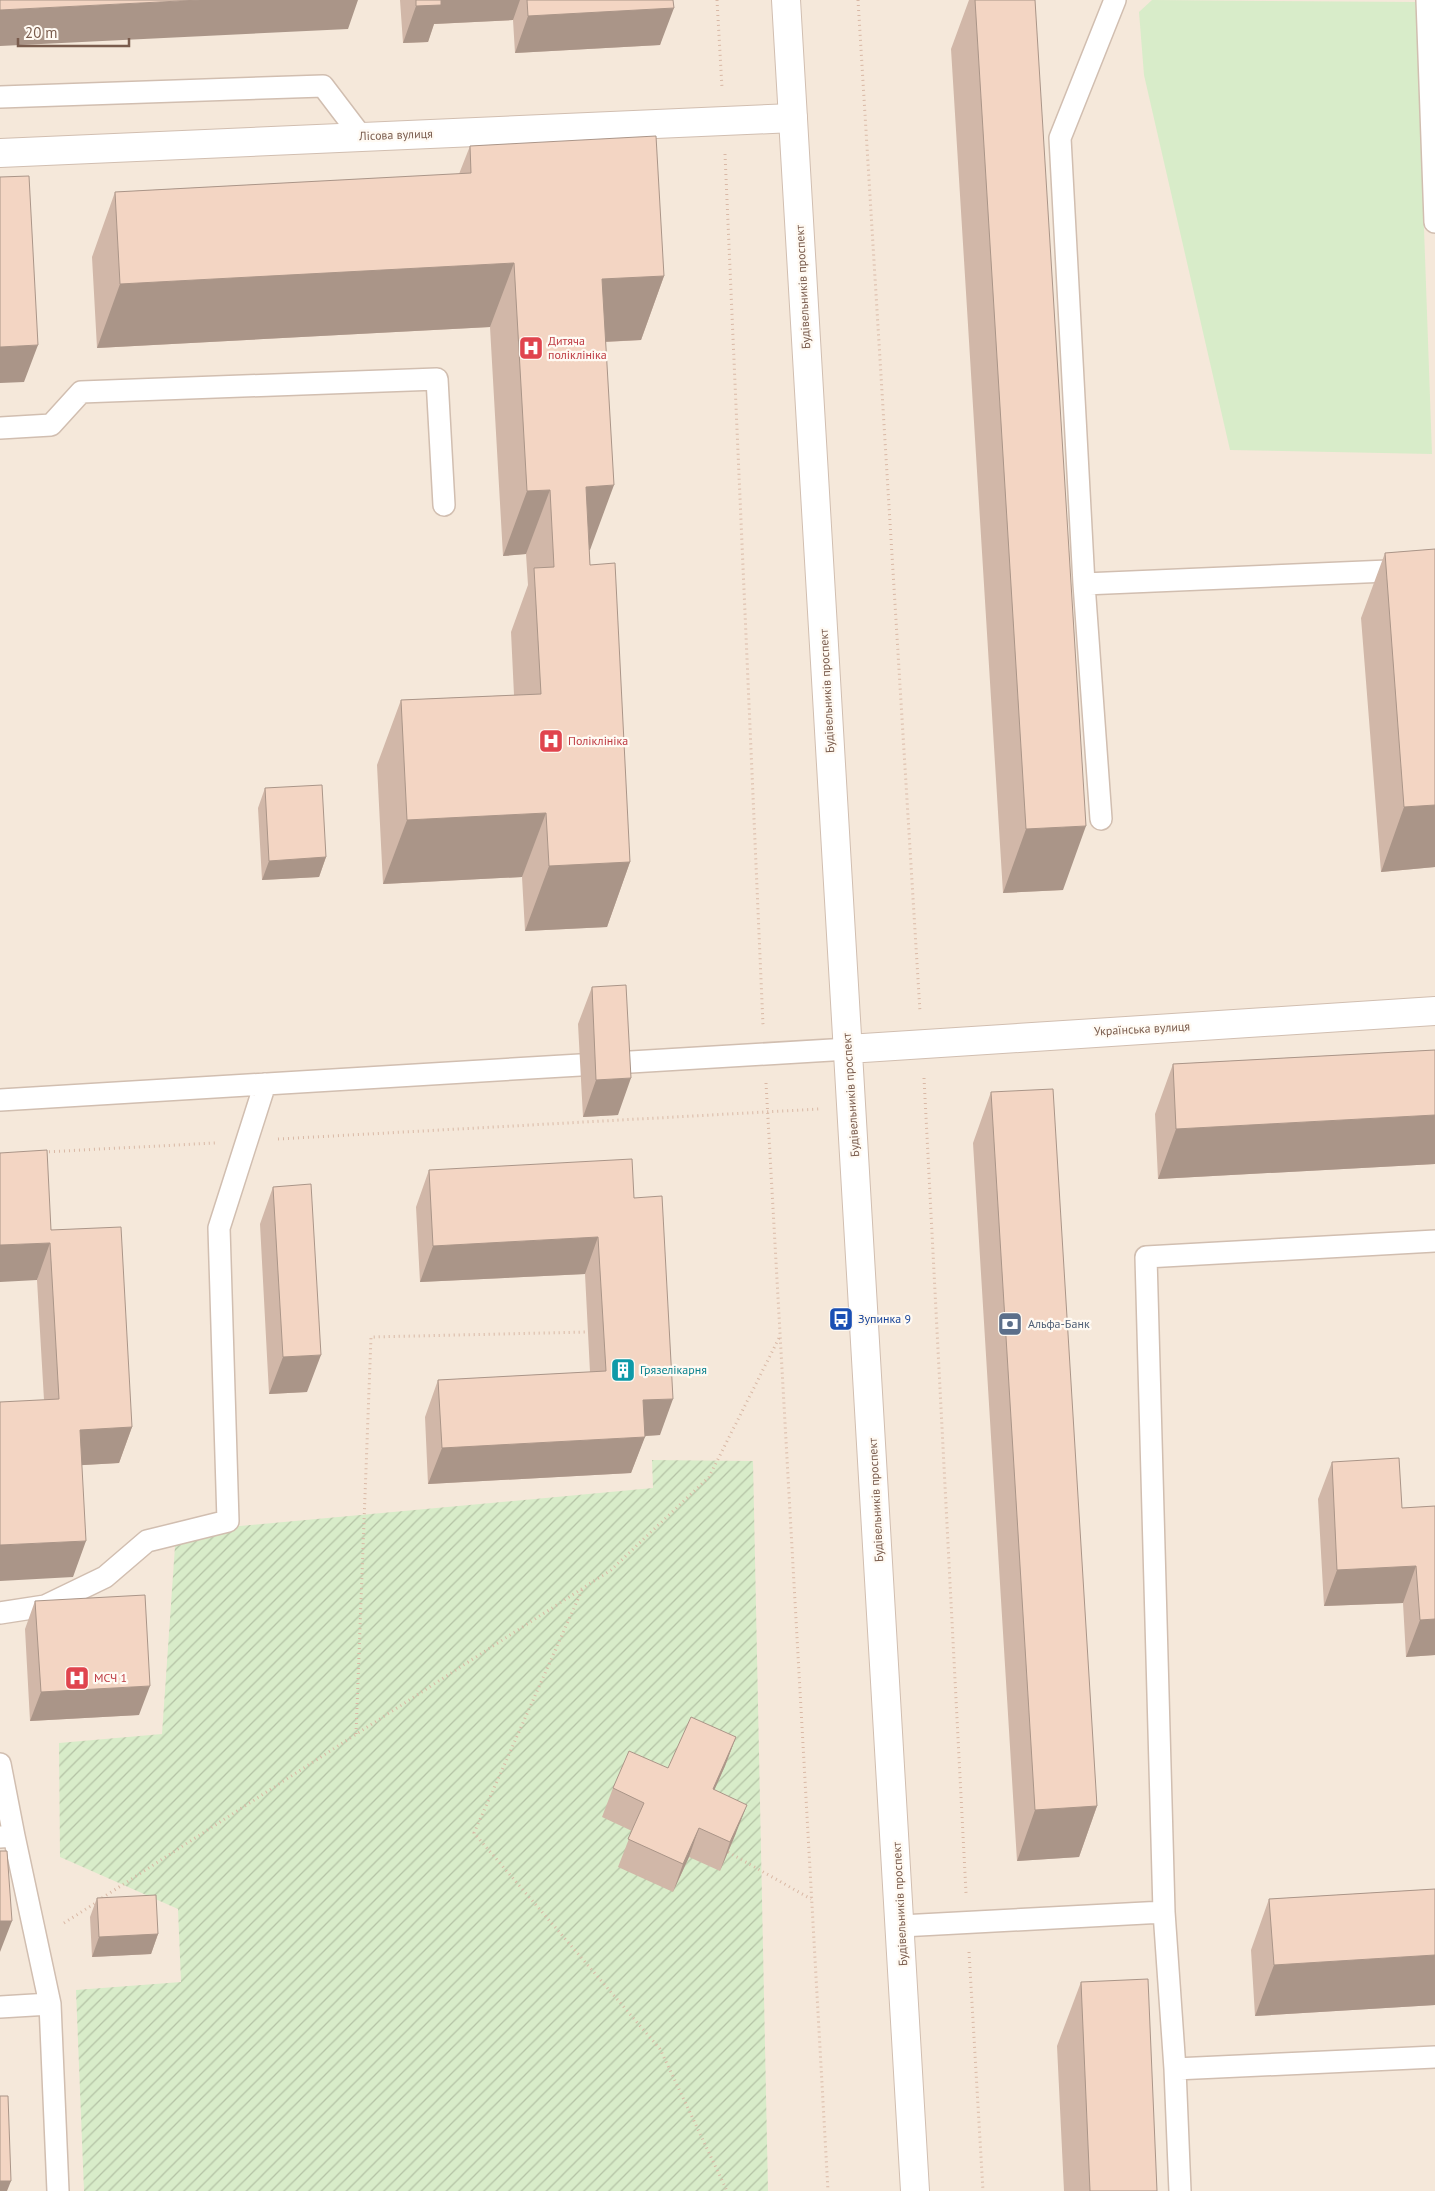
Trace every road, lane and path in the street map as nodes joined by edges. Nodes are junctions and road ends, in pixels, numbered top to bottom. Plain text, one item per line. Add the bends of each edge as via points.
1 (717, 0) edge
2 (786, 0) edge
3 (858, 0) edge
4 (1115, 0) edge
5 (1427, 0) edge
6 (0, 97) edge
7 (793, 118) junction
8 (724, 121) junction
9 (361, 136) junction
10 (0, 153) edge
11 (1435, 222) edge
12 (0, 428) edge
13 (444, 506) dead end
14 (1435, 569) edge
15 (1084, 584) junction
16 (1100, 819) dead end
17 (1435, 1012) edge
18 (922, 1043) junction
19 (848, 1049) junction
20 (765, 1054) junction
21 (614, 1063) edge
22 (580, 1065) dead end
23 (265, 1084) junction
24 (0, 1100) edge
25 (852, 1107) junction
26 (767, 1112) junction
27 (246, 1141) junction
28 (39, 1152) edge
29 (1435, 1241) edge
30 (588, 1332) dead end
31 (780, 1337) junction
32 (582, 1589) junction
33 (0, 1613) edge
34 (356, 1734) junction
35 (0, 1764) edge
36 (7, 1837) edge
37 (728, 1852) edge
38 (811, 1900) junction
39 (1164, 1912) junction
40 (967, 1922) junction
41 (901, 1926) junction
42 (36, 1941) junction
43 (50, 2004) junction
44 (0, 2007) edge
45 (1435, 2057) edge
46 (1175, 2069) junction
47 (58, 2191) edge
48 (727, 2191) edge
49 (828, 2191) edge
50 (915, 2191) edge
51 (983, 2191) edge
52 (1180, 2191) edge

1 - 8 path
2 - 7 street, Будівельників проспект
3 - 18 path
4 - 15 lane via 1060,138
5 - 11 lane
6 - 9 lane via 323,86
7 - 8 street, Лісова вулиця
7 - 19 street, Будівельників проспект
8 - 9 street, Лісова вулиця
8 - 20 path
9 - 10 street, Лісова вулиця
12 - 13 lane via 51,425 81,392 437,379
14 - 15 lane
15 - 16 lane
17 - 18 street, Українська вулиця
18 - 19 street, Українська вулиця
18 - 40 path
19 - 20 lane
19 - 25 street, Будівельників проспект
20 - 21 lane
20 - 26 path
22 - 23 lane
23 - 24 lane
23 - 27 lane
25 - 26 path
25 - 41 street, Будівельників проспект
26 - 27 path
26 - 31 path
27 - 28 path
27 - 33 lane via 219,1228 228,1521 147,1541 104,1577 54,1602
29 - 39 lane via 1146,1257
30 - 34 path via 371,1337
31 - 32 path via 709,1477 612,1570
31 - 38 path
32 - 34 path
32 - 48 path via 474,1833 660,2049
34 - 42 path
35 - 36 lane
36 - 42 lane
37 - 38 path
38 - 49 path
39 - 40 lane
39 - 46 lane
40 - 41 lane
40 - 51 path
41 - 50 street, Будівельників проспект
42 - 43 lane
43 - 44 lane
43 - 47 lane
45 - 46 lane
46 - 52 lane

